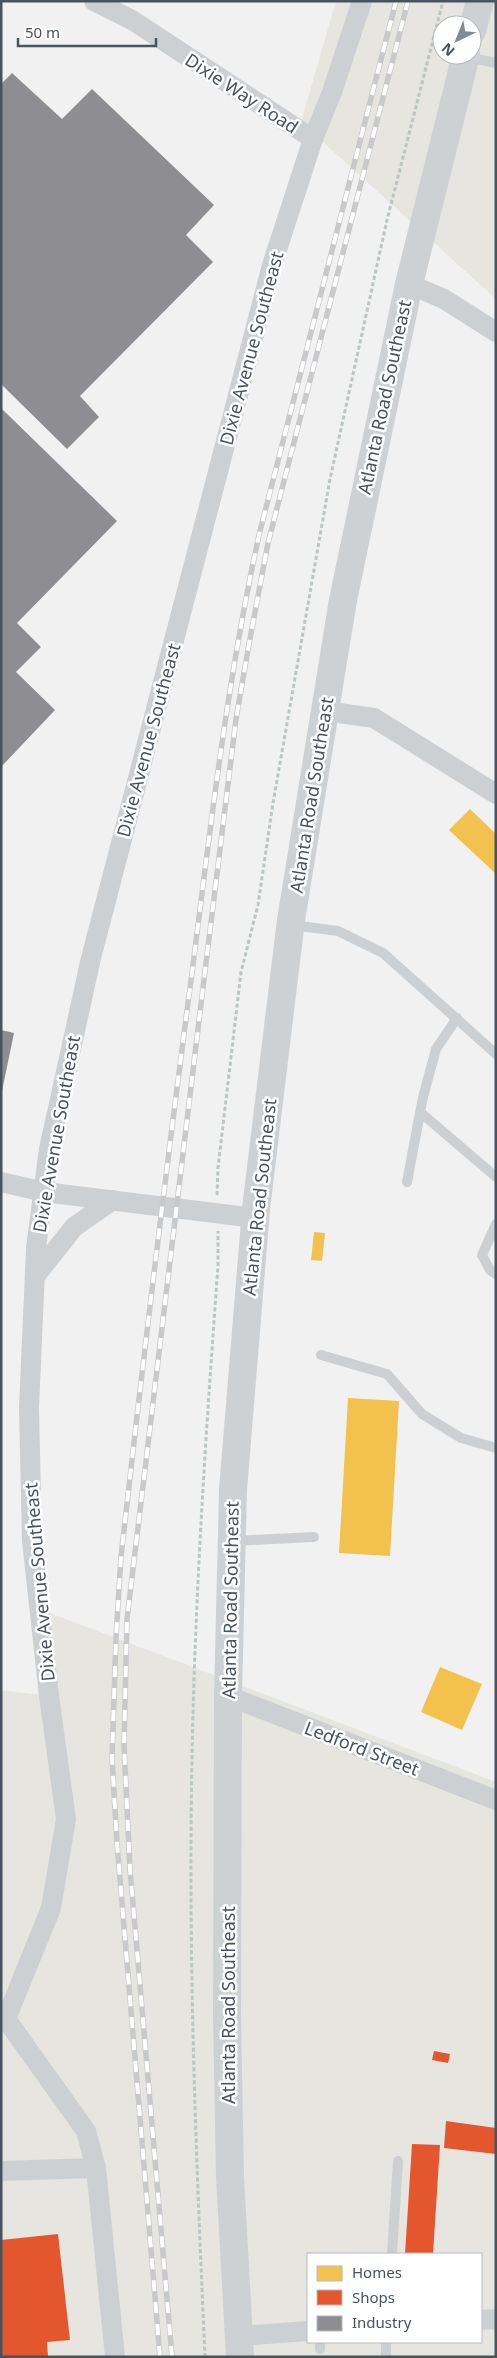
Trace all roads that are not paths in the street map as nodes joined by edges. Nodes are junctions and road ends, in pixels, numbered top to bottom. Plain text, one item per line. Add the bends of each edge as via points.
1 (94, 1) edge
2 (362, 1) edge
3 (480, 1) edge
4 (476, 15) edge
5 (482, 56) edge
6 (496, 63) edge
7 (464, 65) edge
8 (313, 139) junction
9 (408, 284) junction
10 (496, 332) edge
11 (325, 711) junction
12 (496, 776) edge
13 (475, 781) junction
14 (496, 794) edge
15 (291, 925) junction
16 (457, 1018) junction
17 (496, 1054) edge
18 (420, 1112) junction
19 (496, 1176) edge
20 (1, 1182) edge
21 (407, 1182) dead end
22 (44, 1192) junction
23 (1, 1195) edge
24 (113, 1200) junction
25 (255, 1218) junction
26 (496, 1224) edge
27 (496, 1274) edge
28 (36, 1275) junction
29 (321, 1355) dead end
30 (496, 1448) edge
31 (314, 1537) dead end
32 (232, 1541) junction
33 (228, 1696) junction
34 (496, 1800) edge
35 (4, 2021) edge
36 (398, 2162) dead end
37 (96, 2168) junction
38 (1, 2170) edge
39 (392, 2253) edge
40 (496, 2319) edge
41 (482, 2320) edge
42 (307, 2331) edge
43 (386, 2343) edge
44 (240, 2346) edge
45 (115, 2357) edge
46 (386, 2357) edge

1 - 8 street, Dixie Way Road via 140,25
2 - 8 street, Dixie Avenue Southeast
3 - 4 main road, Atlanta Road Southeast
5 - 6 lane
7 - 9 main road, Atlanta Road Southeast
8 - 22 street, Dixie Avenue Southeast via 272,265 93,950 68,1057
9 - 10 street via 444,299
9 - 11 main road, Atlanta Road Southeast via 364,493
11 - 13 street via 374,718
11 - 15 main road, Atlanta Road Southeast
12 - 13 street
13 - 14 street
15 - 16 lane via 338,931 362,941 383,953
15 - 25 main road, Atlanta Road Southeast
16 - 17 lane
16 - 18 lane via 436,1049
18 - 19 lane
18 - 21 lane
20 - 22 street
22 - 23 street
22 - 24 street
22 - 28 street, Dixie Avenue Southeast via 36,1248
24 - 25 street
24 - 28 street via 74,1227
25 - 32 main road, Atlanta Road Southeast
26 - 27 lane via 482,1255
28 - 35 street, Dixie Avenue Southeast via 29,1408 32,1541 66,1819 51,1908
29 - 30 lane via 386,1374 422,1414 461,1438
31 - 32 lane
32 - 33 main road, Atlanta Road Southeast
33 - 34 street, Ledford Street
33 - 44 main road, Atlanta Road Southeast via 230,2178
35 - 37 street, Dixie Avenue Southeast via 86,2132
36 - 39 lane
37 - 38 street
37 - 45 street, Dixie Avenue Southeast
40 - 41 street
42 - 44 street
43 - 46 lane

